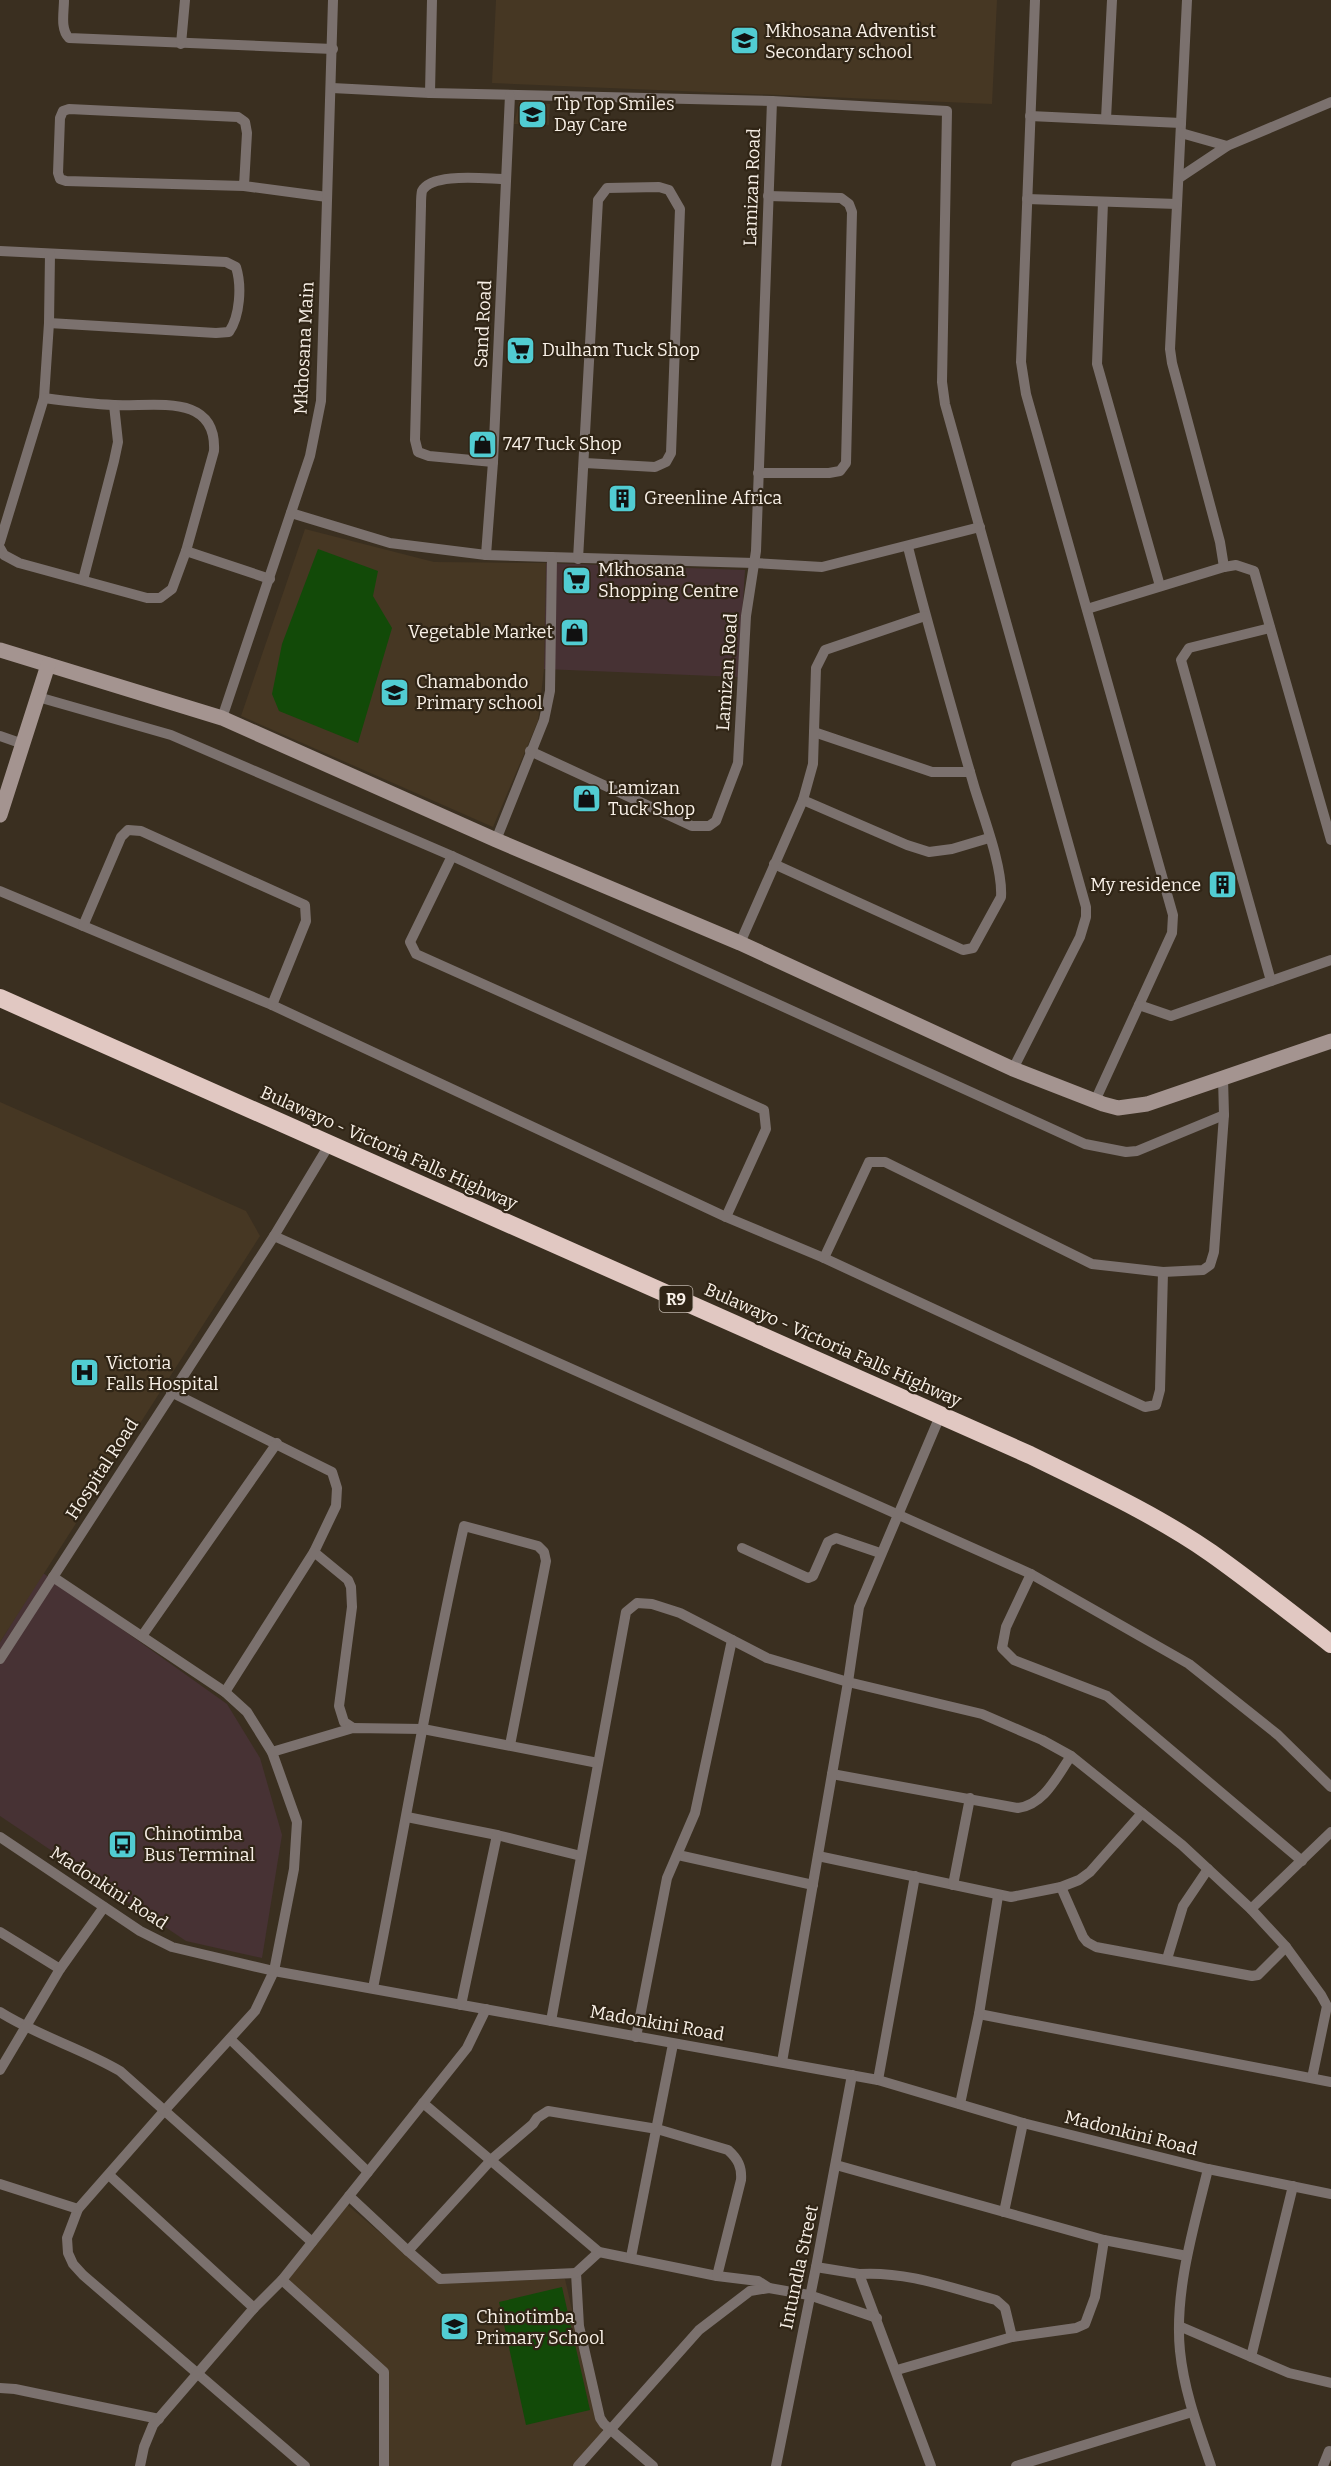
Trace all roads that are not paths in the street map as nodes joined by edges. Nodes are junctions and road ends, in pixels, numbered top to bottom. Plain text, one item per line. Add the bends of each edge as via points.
1 (64, 0) edge
2 (185, 0) edge
3 (333, 0) edge
4 (432, 0) edge
5 (1035, 0) edge
6 (1112, 0) edge
7 (1187, 0) edge
8 (181, 44) junction
9 (333, 49) junction
10 (332, 88) junction
11 (430, 93) junction
12 (510, 95) junction
13 (772, 101) junction
14 (1331, 102) edge
15 (1030, 116) junction
16 (1106, 119) junction
17 (1181, 128) junction
18 (1227, 146) junction
19 (1179, 178) junction
20 (506, 179) junction
21 (244, 186) junction
22 (768, 196) junction
23 (327, 197) junction
24 (1027, 199) junction
25 (1103, 202) junction
26 (1177, 204) junction
27 (0, 251) edge
28 (50, 254) junction
29 (50, 323) junction
30 (44, 398) junction
31 (114, 405) junction
32 (493, 462) junction
33 (585, 463) junction
34 (758, 473) junction
35 (291, 513) junction
36 (980, 527) junction
37 (0, 542) edge
38 (908, 547) junction
39 (0, 548) edge
40 (186, 551) junction
41 (486, 555) junction
42 (552, 557) junction
43 (578, 559) junction
44 (754, 563) junction
45 (1224, 567) junction
46 (270, 579) junction
47 (83, 580) junction
48 (1160, 586) junction
49 (1086, 609) junction
50 (925, 616) junction
51 (1270, 628) junction
52 (0, 650) edge
53 (48, 665) junction
54 (38, 697) junction
55 (222, 718) junction
56 (814, 732) junction
57 (0, 736) edge
58 (23, 744) junction
59 (530, 751) junction
60 (970, 772) junction
61 (804, 800) junction
62 (0, 815) edge
63 (989, 838) junction
64 (496, 840) junction
65 (1331, 840) edge
66 (452, 856) junction
67 (774, 864) junction
68 (0, 891) edge
69 (83, 926) junction
70 (740, 943) junction
71 (1331, 960) edge
72 (1271, 981) junction
73 (0, 998) edge
74 (272, 1005) junction
75 (1139, 1005) junction
76 (1331, 1041) edge
77 (1013, 1068) junction
78 (1223, 1078) junction
79 (1095, 1101) junction
80 (1224, 1115) junction
81 (329, 1145) junction
82 (726, 1217) junction
83 (273, 1236) junction
84 (824, 1258) junction
85 (1163, 1272) junction
86 (171, 1392) junction
87 (940, 1416) junction
88 (277, 1443) junction
89 (896, 1515) junction
90 (742, 1548) dead end
91 (314, 1552) junction
92 (880, 1553) junction
93 (1031, 1574) junction
94 (53, 1577) junction
95 (142, 1636) junction
96 (732, 1640) junction
97 (1330, 1643) edge
98 (0, 1659) edge
99 (848, 1682) junction
100 (225, 1692) junction
101 (353, 1728) junction
102 (423, 1729) junction
103 (510, 1745) junction
104 (272, 1752) junction
105 (1071, 1756) junction
106 (598, 1763) junction
107 (832, 1774) junction
108 (1331, 1787) edge
109 (970, 1798) junction
110 (1142, 1813) junction
111 (407, 1817) junction
112 (1331, 1832) edge
113 (497, 1835) junction
114 (0, 1836) edge
115 (678, 1855) junction
116 (581, 1856) junction
117 (818, 1856) junction
118 (1302, 1861) junction
119 (1208, 1869) junction
120 (915, 1876) junction
121 (813, 1885) junction
122 (953, 1885) junction
123 (1061, 1887) junction
124 (998, 1896) junction
125 (104, 1907) junction
126 (1251, 1909) junction
127 (0, 1932) edge
128 (1286, 1947) junction
129 (1167, 1959) junction
130 (60, 1969) junction
131 (274, 1971) junction
132 (373, 1988) junction
133 (461, 2005) junction
134 (486, 2009) junction
135 (0, 2012) edge
136 (979, 2014) junction
137 (551, 2021) junction
138 (24, 2028) junction
139 (636, 2037) junction
140 (230, 2039) junction
141 (673, 2044) junction
142 (782, 2062) junction
143 (0, 2070) edge
144 (852, 2075) junction
145 (1312, 2078) junction
146 (878, 2080) junction
147 (1331, 2082) edge
148 (423, 2103) junction
149 (960, 2104) junction
150 (164, 2111) junction
151 (1023, 2123) junction
152 (657, 2129) junction
153 (492, 2159) junction
154 (836, 2165) junction
155 (1208, 2169) junction
156 (368, 2172) junction
157 (109, 2175) junction
158 (0, 2184) edge
159 (1293, 2186) junction
160 (1331, 2194) edge
161 (350, 2196) junction
162 (78, 2210) junction
163 (1004, 2212) junction
164 (1104, 2240) junction
165 (312, 2242) junction
166 (408, 2251) junction
167 (599, 2252) junction
168 (1187, 2256) junction
169 (631, 2257) junction
170 (816, 2267) junction
171 (576, 2272) junction
172 (860, 2274) junction
173 (717, 2276) junction
174 (282, 2280) junction
175 (769, 2288) junction
176 (809, 2295) junction
177 (254, 2308) junction
178 (877, 2318) junction
179 (1179, 2326) junction
180 (1012, 2337) junction
181 (1251, 2357) junction
182 (897, 2370) junction
183 (196, 2373) junction
184 (1331, 2383) edge
185 (0, 2388) edge
186 (1192, 2412) junction
187 (159, 2419) junction
188 (610, 2430) junction
189 (1330, 2449) edge
190 (140, 2466) edge
191 (305, 2466) edge
192 (384, 2466) edge
193 (578, 2466) edge
194 (653, 2466) edge
195 (776, 2466) edge
196 (931, 2466) edge
197 (1016, 2466) edge
198 (1211, 2466) edge
199 (1323, 2466) edge

1 - 8 street via 63,28 69,38
2 - 8 street
3 - 9 street, Mkhosana Main
4 - 11 street
5 - 15 street
6 - 16 street
7 - 17 street
8 - 9 street
9 - 10 street, Mkhosana Main
10 - 11 street
10 - 23 street, Mkhosana Main
11 - 12 street
12 - 13 street
12 - 20 street, Sand Road
13 - 22 street, Lamizan Road
13 - 36 street via 947,111 942,382
14 - 18 street
15 - 16 street
15 - 24 street
16 - 17 street
17 - 18 street
17 - 19 street
18 - 19 street
19 - 26 street
20 - 32 street, Sand Road
20 - 32 street via 442,179 422,192 421,206 415,440 418,452
21 - 21 street via 66,182 58,173 60,118 69,109 238,117 245,122 247,133
21 - 23 street
22 - 34 street, Lamizan Road
22 - 34 street via 841,198 852,212 846,463 840,471 829,473
23 - 35 street, Mkhosana Main via 321,401 310,456
24 - 25 street
24 - 49 street via 1021,362 1024,383
25 - 26 street
25 - 48 street via 1097,364
26 - 45 street via 1170,349
27 - 28 street
28 - 29 street
28 - 29 street via 226,262 236,267 239,278 236,322 229,332
29 - 30 street
30 - 31 street
30 - 37 street
31 - 40 street via 183,406 210,423 215,436 214,452
31 - 47 street via 118,442
32 - 41 street, Sand Road
33 - 33 street via 598,200 608,188 659,187 669,190 680,209 671,453 666,462 655,467
33 - 43 street
34 - 44 street, Lamizan Road
35 - 41 street via 390,543
35 - 46 street, Mkhosana Main
36 - 38 street
36 - 77 street via 1086,907 1080,938
38 - 44 street via 822,567
38 - 50 street
39 - 47 street via 4,555 19,563
40 - 46 street
40 - 47 street via 171,589 160,598
41 - 42 street
42 - 43 street
42 - 59 street via 550,691 544,720
43 - 44 street
44 - 59 street, Lamizan Road via 746,616 738,763 716,821 709,826 692,826
45 - 48 street
45 - 51 street via 1236,565 1254,571
46 - 55 street, Mkhosana Main
48 - 49 street
49 - 75 street via 1173,915 1172,933
50 - 56 street via 825,650 816,668
50 - 60 street
51 - 65 street
51 - 72 street via 1189,648 1182,660
52 - 53 street
53 - 54 street
53 - 55 street
54 - 58 street
54 - 66 street via 171,735
55 - 64 street
56 - 60 street via 932,772
56 - 61 street via 813,764
57 - 58 street
58 - 62 street
59 - 64 street
60 - 63 street
61 - 63 street via 929,852
61 - 67 street
63 - 67 street via 1001,897 976,943 968,950
64 - 70 street
66 - 80 street via 1085,1144 1137,1151
66 - 82 street via 410,942 416,954 765,1110 766,1129
67 - 70 street
68 - 69 street
69 - 74 street
69 - 74 street via 121,837 128,830 141,831 305,904 306,921
70 - 77 street
71 - 72 street
72 - 75 street via 1171,1016
73 - 81 highway, Bulawayo - Victoria Falls Highway / R9
74 - 82 street
75 - 79 street
76 - 78 street
77 - 79 street
78 - 79 street via 1133,1107 1118,1108
78 - 80 street
80 - 85 street via 1210,1264 1203,1270
81 - 83 street, Hospital Road
81 - 87 highway, Bulawayo - Victoria Falls Highway / R9
82 - 84 street
83 - 86 street, Hospital Road
83 - 89 street
84 - 85 street via 869,1162 885,1162 1092,1264
84 - 85 street via 1145,1407 1155,1405 1160,1390
86 - 88 street
86 - 94 street, Hospital Road
87 - 89 street
87 - 97 highway, Bulawayo - Victoria Falls Highway / R9 via 1091,1485 1163,1523 1210,1552
88 - 91 street via 332,1472 335,1480 336,1506
88 - 95 street
89 - 92 street
89 - 93 street
90 - 92 street via 808,1578 828,1542 836,1538
91 - 100 street
91 - 101 street via 348,1580 351,1587 352,1607 339,1706 344,1722
92 - 99 street via 859,1607
93 - 108 street via 1189,1664 1278,1735
93 - 118 street via 1006,1627 1002,1648 1014,1660 1107,1696
94 - 95 street
94 - 98 street, Hospital Road
95 - 100 street
96 - 99 street via 767,1658
96 - 106 street via 681,1613 652,1604 637,1603 626,1612
96 - 115 street via 695,1813
99 - 105 street via 982,1714
99 - 107 street
100 - 104 street via 247,1712
101 - 102 street
101 - 104 street
102 - 103 street
102 - 103 street via 464,1526 538,1546 546,1561
102 - 111 street
103 - 106 street
104 - 131 street via 297,1822 294,1869
105 - 109 street via 1042,1797 1030,1807
105 - 110 street
106 - 116 street
107 - 109 street
107 - 117 street
109 - 122 street
110 - 119 street
110 - 123 street via 1090,1872
111 - 113 street
111 - 132 street
112 - 118 street
113 - 116 street
113 - 133 street
114 - 125 street, Madonkini Road
115 - 121 street
115 - 139 street via 667,1878
116 - 137 street
117 - 120 street
117 - 121 street
118 - 126 street
119 - 126 street
119 - 129 street via 1183,1906
120 - 122 street
120 - 146 street
121 - 142 street
122 - 124 street
123 - 124 street
123 - 129 street via 1087,1942 1100,1948
124 - 136 street
125 - 130 street
125 - 131 street, Madonkini Road via 172,1947
126 - 128 street
127 - 130 street
128 - 129 street via 1255,1976
128 - 145 street via 1327,2007
130 - 138 street
131 - 132 street, Madonkini Road
131 - 140 street via 255,2011
132 - 133 street, Madonkini Road
133 - 134 street, Madonkini Road
134 - 137 street, Madonkini Road
134 - 148 street via 467,2048
135 - 138 street
136 - 145 street
136 - 149 street
137 - 139 street, Madonkini Road
138 - 143 street
138 - 150 street via 120,2070
139 - 141 street, Madonkini Road
140 - 150 street
140 - 156 street
141 - 142 street, Madonkini Road
141 - 152 street
142 - 144 street, Madonkini Road
144 - 146 street, Madonkini Road
144 - 154 street, Intundla Street
145 - 147 street
146 - 149 street, Madonkini Road
148 - 153 street
148 - 156 street
149 - 151 street, Madonkini Road
150 - 157 street
150 - 165 street
151 - 155 street, Madonkini Road
151 - 163 street
152 - 153 street via 548,2111
152 - 169 street
152 - 173 street via 728,2150 739,2163 741,2180
153 - 166 street
153 - 167 street
154 - 163 street
154 - 170 street, Intundla Street
155 - 159 street, Madonkini Road
155 - 168 street
156 - 161 street
157 - 162 street
157 - 177 street
158 - 162 street
159 - 160 street, Madonkini Road
159 - 181 street
161 - 165 street
161 - 166 street
162 - 183 street via 67,2238 73,2264
163 - 164 street
164 - 168 street
164 - 180 street via 1095,2297 1085,2324
165 - 174 street
166 - 171 street via 440,2279
167 - 169 street
167 - 171 street
168 - 179 street
169 - 173 street
170 - 172 street
170 - 176 street, Intundla Street
171 - 188 street via 579,2326 596,2407
172 - 178 street
172 - 180 street via 905,2275 996,2300 1005,2308
173 - 175 street via 758,2281
174 - 177 street
174 - 192 street via 384,2372
175 - 176 street
175 - 188 street via 750,2291 699,2330
176 - 178 street
176 - 195 street, Intundla Street
177 - 183 street
178 - 182 street
179 - 181 street
179 - 186 street
180 - 182 street
181 - 184 street via 1288,2373
182 - 196 street
183 - 187 street
183 - 191 street
185 - 187 street
186 - 197 street
186 - 198 street
187 - 190 street via 149,2433
188 - 193 street
188 - 194 street
189 - 199 street

